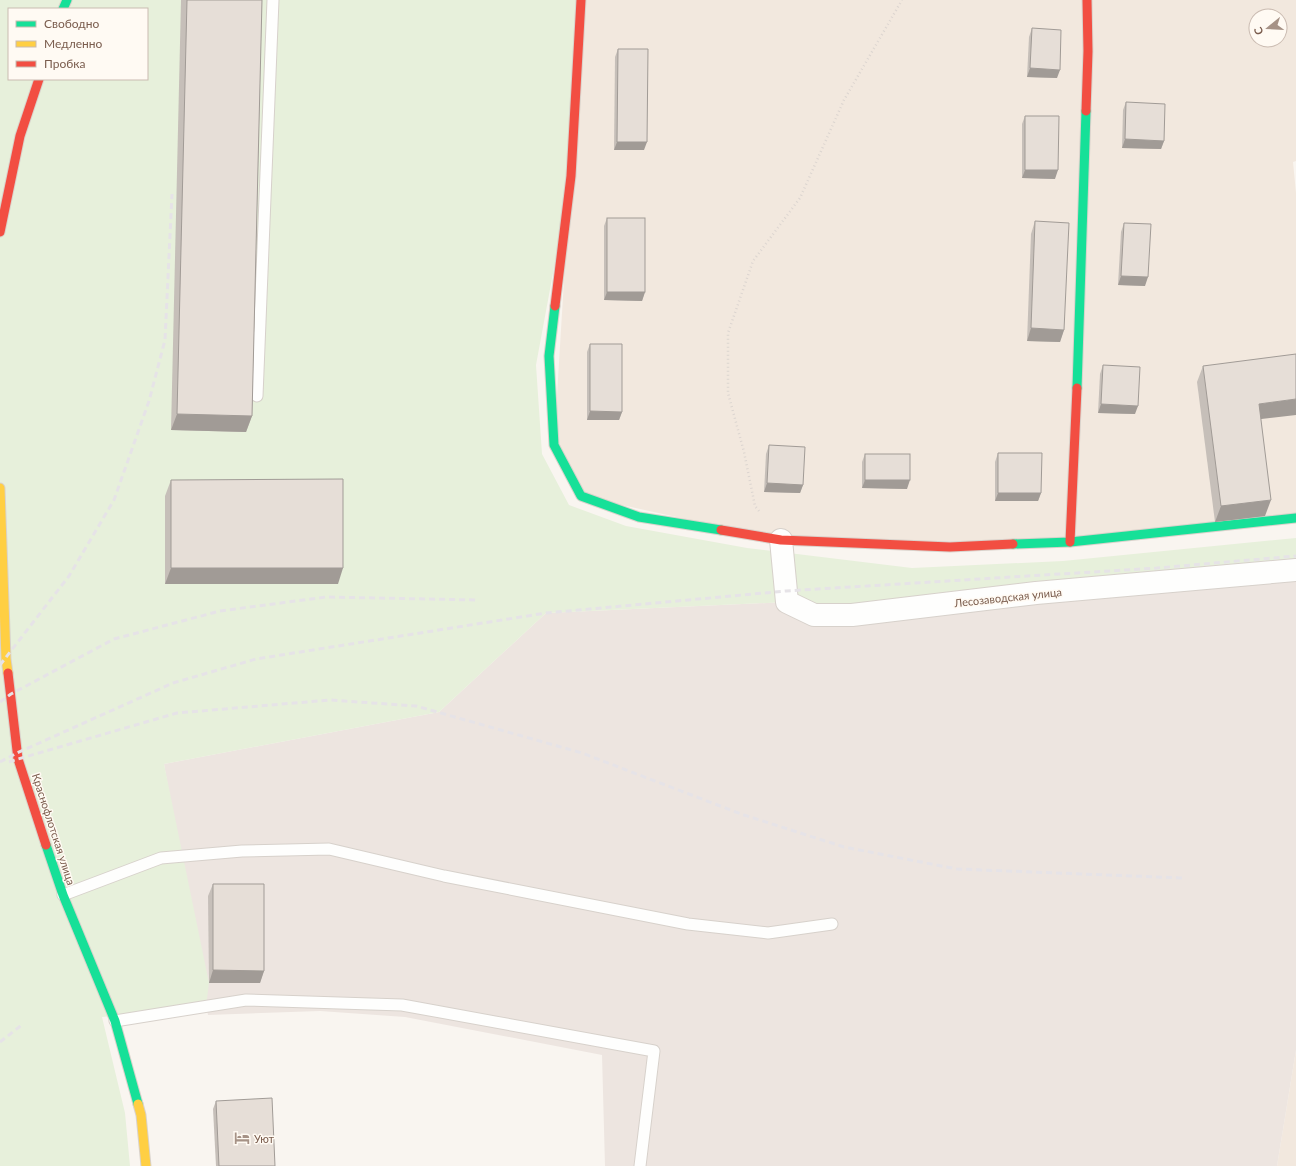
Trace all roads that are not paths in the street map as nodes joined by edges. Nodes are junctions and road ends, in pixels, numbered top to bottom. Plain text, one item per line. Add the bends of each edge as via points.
1 (273, 0) edge
2 (581, 0) edge
3 (1086, 0) edge
4 (39, 80) edge
5 (0, 232) edge
6 (257, 396) dead end
7 (0, 488) edge
8 (1296, 518) edge
9 (781, 540) junction
10 (1070, 542) junction
11 (1296, 570) edge
12 (63, 895) junction
13 (832, 924) dead end
14 (115, 1021) junction
15 (146, 1166) edge
16 (640, 1166) edge

1 - 6 lane
2 - 9 street via 571,176 549,356 554,445 581,496 639,517
3 - 10 street via 1088,59
4 - 5 street via 20,136
7 - 12 street, Краснофлотская улица via 6,659 18,759
8 - 10 street
9 - 10 street via 950,546
9 - 11 street, Лесозаводская улица via 787,602 814,615 852,615 1036,593
12 - 13 lane via 160,858 242,851 329,849 444,876 688,924 768,933
12 - 14 street, Краснофлотская улица
14 - 15 street, Краснофлотская улица via 141,1115
14 - 16 lane via 246,1000 402,1005 654,1051

